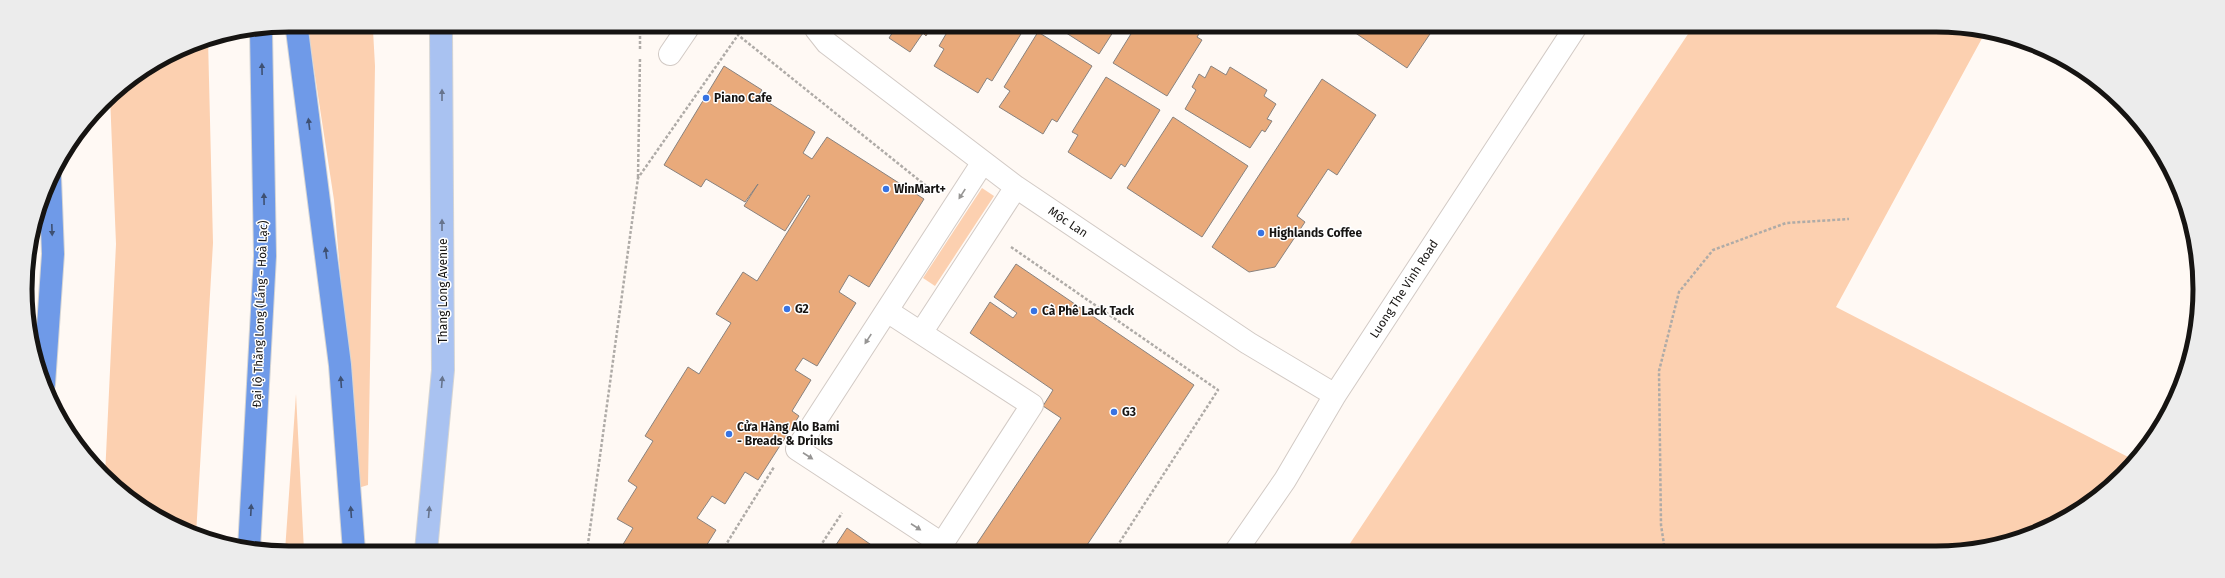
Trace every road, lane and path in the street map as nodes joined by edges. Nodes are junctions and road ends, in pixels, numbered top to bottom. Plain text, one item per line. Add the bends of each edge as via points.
1 (297, 32) edge
2 (441, 32) edge
3 (640, 32) edge
4 (685, 32) edge
5 (740, 32) edge
6 (818, 32) edge
7 (1572, 32) edge
8 (261, 34) edge
9 (738, 35) junction
10 (670, 54) dead end
11 (983, 162) junction
12 (638, 178) junction
13 (1016, 187) junction
14 (935, 193) dead end
15 (51, 194) edge
16 (1849, 219) dead end
17 (1007, 244) dead end
18 (887, 310) junction
19 (921, 333) junction
20 (45, 369) edge
21 (1335, 395) junction
22 (249, 543) edge
23 (354, 546) edge
24 (426, 546) edge
25 (588, 546) edge
26 (1117, 546) edge
27 (1239, 546) edge
28 (1664, 546) edge

23 -> 1 highway via 340,365
24 -> 2 main road, Thang Long Avenue via 443,370
3 - 12 path
4 - 10 street
5 - 9 path
6 - 11 street, Mộc Lan via 827,43
7 - 21 street, Luong The Vinh Road
22 -> 8 highway, Đại lộ Thăng Long (Láng - Hoà Lạc) via 265,256
9 - 12 path
9 - 14 path
11 - 13 street, Mộc Lan
11 -> 18 street
12 - 25 path
13 - 19 street
13 - 21 street, Mộc Lan via 1248,343
15 -> 20 highway via 53,254
16 - 28 path via 1786,223 1713,250 1679,292 1659,371 1660,525
17 - 26 path via 1218,390
18 - 19 street
18 -> 19 street via 797,449 942,544 1032,405
21 - 27 street, Luong The Vinh Road via 1285,480

